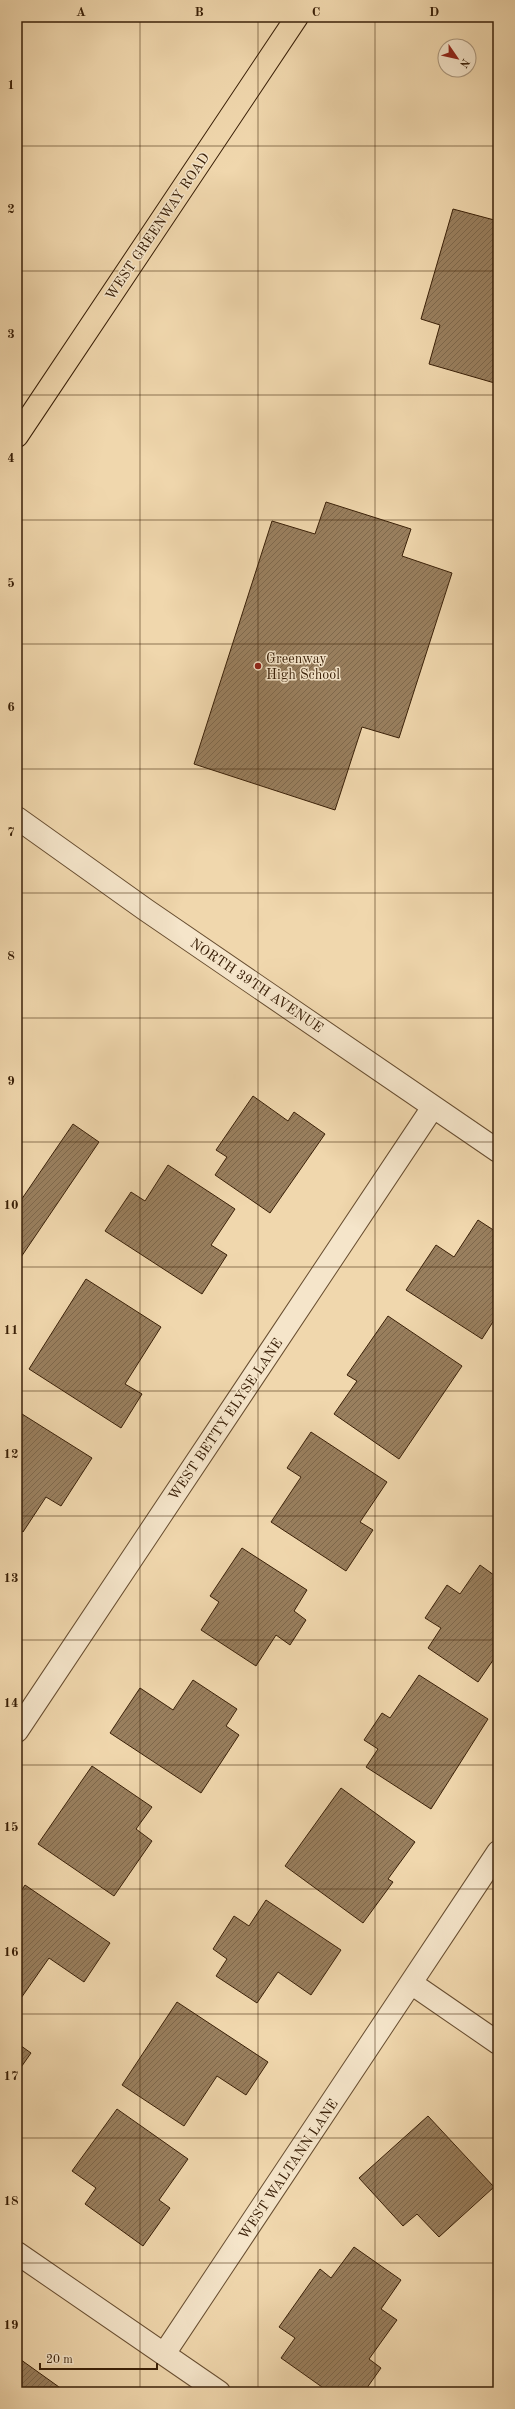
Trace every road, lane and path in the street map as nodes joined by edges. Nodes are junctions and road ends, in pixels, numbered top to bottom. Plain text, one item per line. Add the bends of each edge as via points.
1 (297, 17) edge
2 (17, 436) edge
3 (17, 818) edge
4 (433, 1107) junction
5 (498, 1151) edge
6 (17, 1731) edge
7 (498, 1852) edge
8 (411, 1983) junction
9 (498, 2044) edge
10 (17, 2253) edge
11 (164, 2354) junction
12 (219, 2392) edge

1 - 2 main road, WEST GREENWAY ROAD
3 - 4 street, NORTH 39TH AVENUE
4 - 5 street, NORTH 39TH AVENUE
4 - 6 street, WEST BETTY ELYSE LANE
7 - 8 street, WEST WALTANN LANE
8 - 9 street
8 - 11 street, WEST WALTANN LANE
10 - 11 street
11 - 12 street

